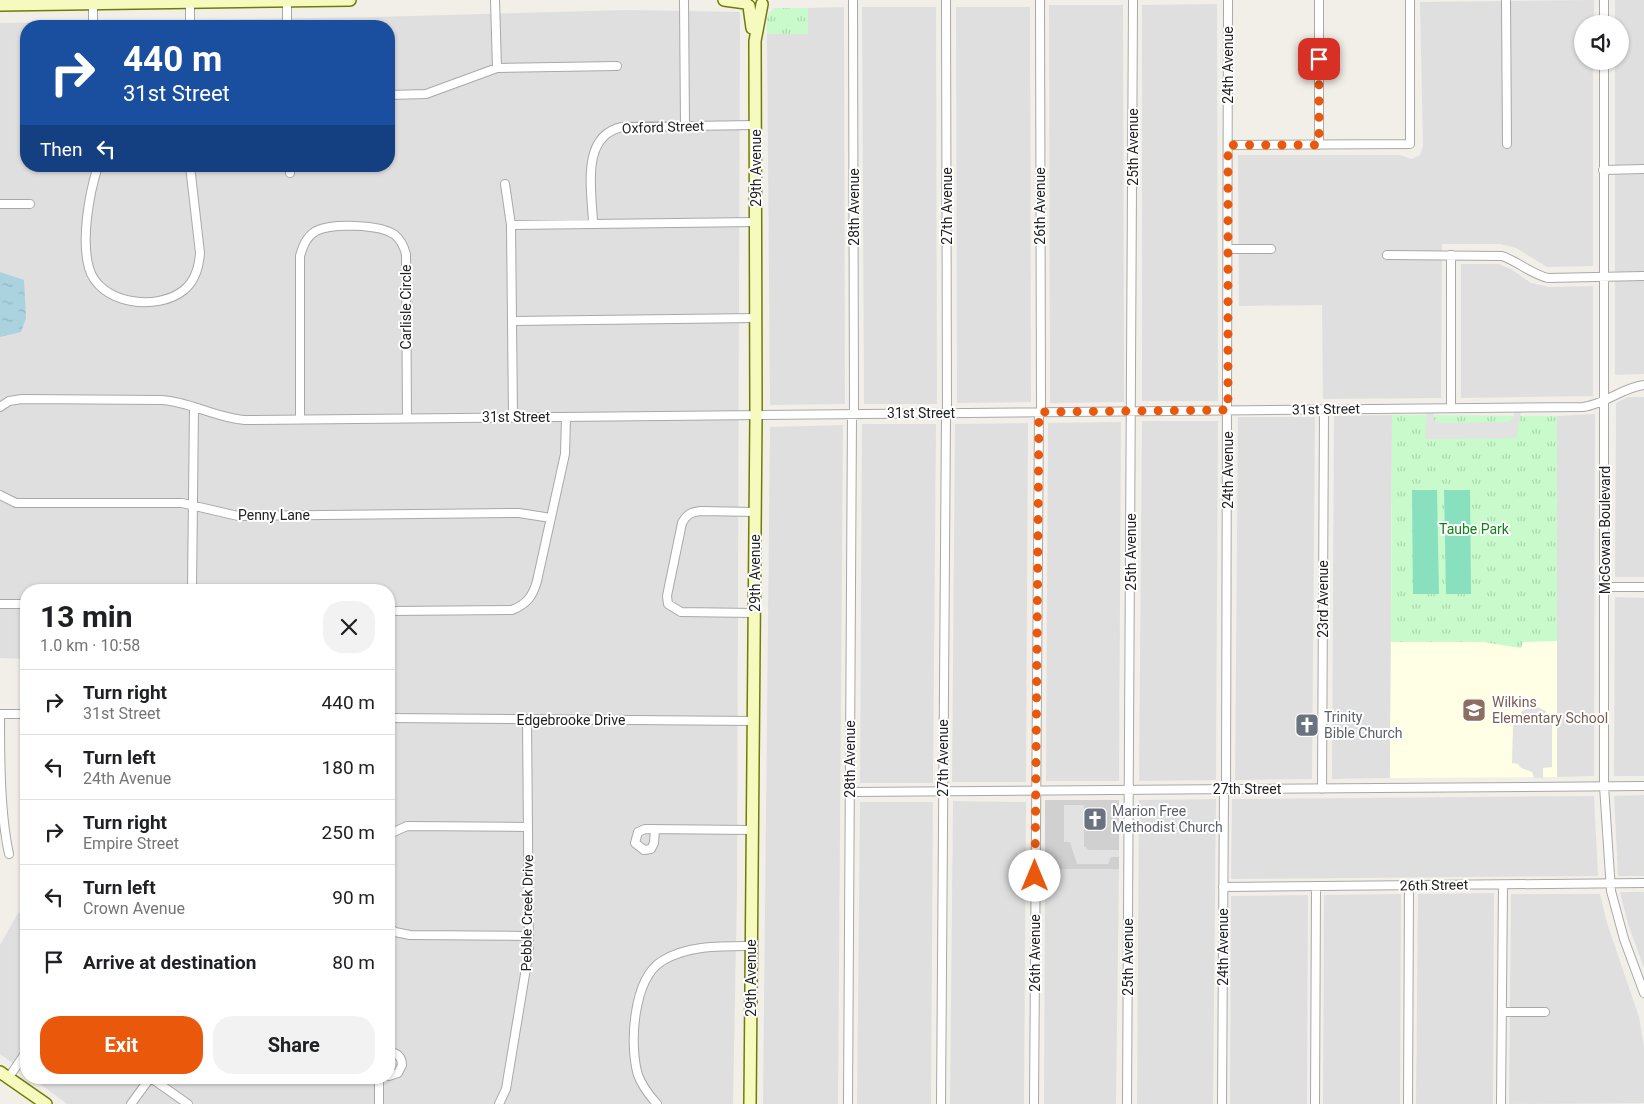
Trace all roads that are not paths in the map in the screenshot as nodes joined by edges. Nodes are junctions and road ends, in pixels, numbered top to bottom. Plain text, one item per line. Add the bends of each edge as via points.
1 (287, 0) edge
2 (350, 0) edge
3 (495, 0) edge
4 (684, 0) edge
5 (724, 0) edge
6 (853, 0) edge
7 (946, 0) edge
8 (1040, 0) edge
9 (1133, 0) edge
10 (1228, 0) edge
11 (1319, 0) edge
12 (1410, 0) edge
13 (1506, 0) edge
14 (1604, 0) edge
15 (190, 1) edge
16 (765, 1) edge
17 (93, 2) edge
18 (747, 3) edge
19 (0, 5) edge
20 (1604, 15) edge
21 (93, 20) edge
22 (190, 20) edge
23 (287, 20) edge
24 (755, 41) junction
25 (617, 66) dead end
26 (497, 68) junction
27 (1604, 70) edge
28 (395, 95) edge
29 (685, 126) junction
30 (756, 126) junction
31 (1507, 144) dead end
32 (1228, 145) junction
33 (1319, 145) junction
34 (1644, 169) edge
35 (1604, 170) junction
36 (96, 172) edge
37 (191, 172) edge
38 (505, 184) dead end
39 (0, 204) edge
40 (30, 204) dead end
41 (756, 222) junction
42 (593, 224) junction
43 (511, 225) junction
44 (1228, 249) junction
45 (1271, 249) dead end
46 (1387, 255) dead end
47 (1451, 255) junction
48 (1603, 276) junction
49 (1644, 276) edge
50 (756, 318) junction
51 (512, 321) junction
52 (1644, 385) edge
53 (1605, 401) junction
54 (0, 407) edge
55 (194, 407) junction
56 (1451, 408) junction
57 (1324, 409) junction
58 (1228, 410) junction
59 (1132, 411) junction
60 (1040, 412) junction
61 (946, 413) junction
62 (853, 414) junction
63 (756, 415) junction
64 (513, 417) junction
65 (566, 417) junction
66 (406, 418) junction
67 (300, 419) junction
68 (0, 495) edge
69 (193, 505) junction
70 (756, 512) junction
71 (551, 518) junction
72 (192, 584) edge
73 (1605, 587) junction
74 (1644, 587) edge
75 (0, 604) edge
76 (20, 604) edge
77 (395, 611) edge
78 (755, 613) junction
79 (0, 714) edge
80 (20, 714) edge
81 (395, 718) edge
82 (528, 719) junction
83 (754, 721) junction
84 (1604, 786) junction
85 (1644, 786) edge
86 (1225, 789) junction
87 (1322, 789) junction
88 (1036, 791) junction
89 (1129, 791) junction
90 (850, 792) junction
91 (943, 792) junction
92 (528, 827) junction
93 (395, 829) edge
94 (655, 830) dead end
95 (752, 830) junction
96 (9, 854) dead end
97 (1644, 883) edge
98 (1502, 884) junction
99 (1610, 884) junction
100 (1316, 886) junction
101 (1409, 886) junction
102 (1223, 887) junction
103 (395, 932) edge
104 (528, 936) junction
105 (752, 946) junction
106 (1644, 993) edge
107 (1502, 1012) junction
108 (1545, 1012) dead end
109 (395, 1054) edge
110 (20, 1058) edge
111 (395, 1074) edge
112 (4, 1075) edge
113 (146, 1084) edge
114 (160, 1084) edge
115 (379, 1084) edge
116 (46, 1104) edge
117 (131, 1104) edge
118 (188, 1104) edge
119 (379, 1104) edge
120 (499, 1104) edge
121 (657, 1104) edge
122 (750, 1104) edge
123 (848, 1104) edge
124 (941, 1104) edge
125 (1034, 1104) edge
126 (1127, 1104) edge
127 (1222, 1104) edge
128 (1315, 1104) edge
129 (1408, 1104) edge
130 (1501, 1104) edge

1 - 2 street
1 - 15 street
1 - 23 street
3 - 26 street
4 - 29 street
5 - 18 street
6 - 62 street, 28th Avenue
7 - 61 street, 27th Avenue
8 - 60 street, 26th Avenue
9 - 59 street, 25th Avenue
10 - 32 street, 24th Avenue
11 - 33 street
12 - 33 street via 1410,144
13 - 31 street
14 - 20 street
15 - 17 street
15 - 22 street
16 - 18 street via 756,7
16 - 24 street, 29th Avenue
17 - 19 street
17 - 21 street
18 - 24 street, 29th Avenue
24 - 30 street, 29th Avenue
25 - 26 street
26 - 28 street via 426,94
27 - 35 street, McGowan Boulevard
29 - 30 street, Oxford Street
29 - 42 street, Oxford Street via 622,127 607,132 599,139 592,158
30 - 41 street, 29th Avenue
32 - 33 street
32 - 44 street, 24th Avenue
34 - 35 street
35 - 48 street, McGowan Boulevard
36 - 37 street via 88,206 89,269 109,293 140,302 159,301 184,290 194,279 200,253
38 - 43 street
39 - 40 street
41 - 42 street
41 - 50 street, 29th Avenue
42 - 43 street
43 - 51 street
44 - 45 street
44 - 58 street, 24th Avenue
46 - 47 street
47 - 48 street via 1502,256 1548,278
47 - 56 street
48 - 49 street
48 - 53 street, McGowan Boulevard
50 - 51 street
50 - 63 street, 29th Avenue
51 - 64 street
52 - 53 street, 31st Street via 1625,389
53 - 56 street, 31st Street via 1583,407
53 - 73 street, McGowan Boulevard
54 - 55 street via 9,401 22,399 162,400
55 - 67 street, 31st Street via 234,419
55 - 69 street
56 - 57 street, 31st Street
57 - 58 street, 31st Street
57 - 87 street, 23rd Avenue
58 - 59 street, 31st Street
58 - 86 street, 24th Avenue
59 - 60 street, 31st Street
59 - 89 street, 25th Avenue
60 - 61 street, 31st Street
60 - 88 street, 26th Avenue
61 - 62 street, 31st Street
61 - 91 street, 27th Avenue
62 - 63 street, 31st Street
62 - 90 street, 28th Avenue
63 - 65 street, 31st Street
63 - 70 street, 29th Avenue
64 - 65 street, 31st Street
64 - 66 street, 31st Street
65 - 71 street via 565,454
66 - 67 street, 31st Street
66 - 67 street, Carlisle Circle via 406,254 403,244 384,229 337,227 315,232 304,242 300,256
68 - 69 street, Penny Lane via 16,502
69 - 71 street, Penny Lane via 238,516 519,513
69 - 72 street
70 - 78 street, 29th Avenue
70 - 78 street via 701,511 686,516 667,596 668,604 681,612
71 - 77 street via 534,593 528,601 512,610
73 - 74 street
73 - 84 street, McGowan Boulevard
75 - 76 street
78 - 83 street, 29th Avenue
79 - 80 street
79 - 96 street via 0,809 3,838
81 - 82 street, Edgebrooke Drive
82 - 83 street, Edgebrooke Drive
82 - 92 street, Pebble Creek Drive
83 - 95 street, 29th Avenue
84 - 85 street, 27th Street
84 - 87 street, 27th Street
84 - 99 street, McGowan Boulevard
86 - 87 street, 27th Street
86 - 89 street, 27th Street
86 - 102 street, 24th Avenue
88 - 89 street, 27th Street
88 - 91 street, 27th Street
88 - 125 street, 26th Avenue
89 - 126 street, 25th Avenue
90 - 91 street, 27th Street
90 - 123 street, 28th Avenue
91 - 124 street, 27th Avenue
92 - 93 street via 408,826
92 - 104 street, Pebble Creek Drive
94 - 95 street
95 - 105 street, 29th Avenue
97 - 99 street, 26th Street
98 - 99 street, 26th Street
98 - 101 street, 26th Street
98 - 107 street
99 - 106 street, McGowan Boulevard via 1624,939
100 - 101 street, 26th Street
100 - 102 street, 26th Street
100 - 128 street
101 - 129 street
102 - 127 street, 24th Avenue
103 - 104 street via 410,935
104 - 120 street, Pebble Creek Drive via 527,969 506,1089
105 - 121 street via 708,947 673,955 654,967 647,976 634,1036 634,1054 641,1082
105 - 122 street, 29th Avenue
107 - 108 street
107 - 130 street
109 - 111 street via 402,1062
110 - 112 street
112 - 116 street
113 - 117 street
114 - 118 street
115 - 119 street

